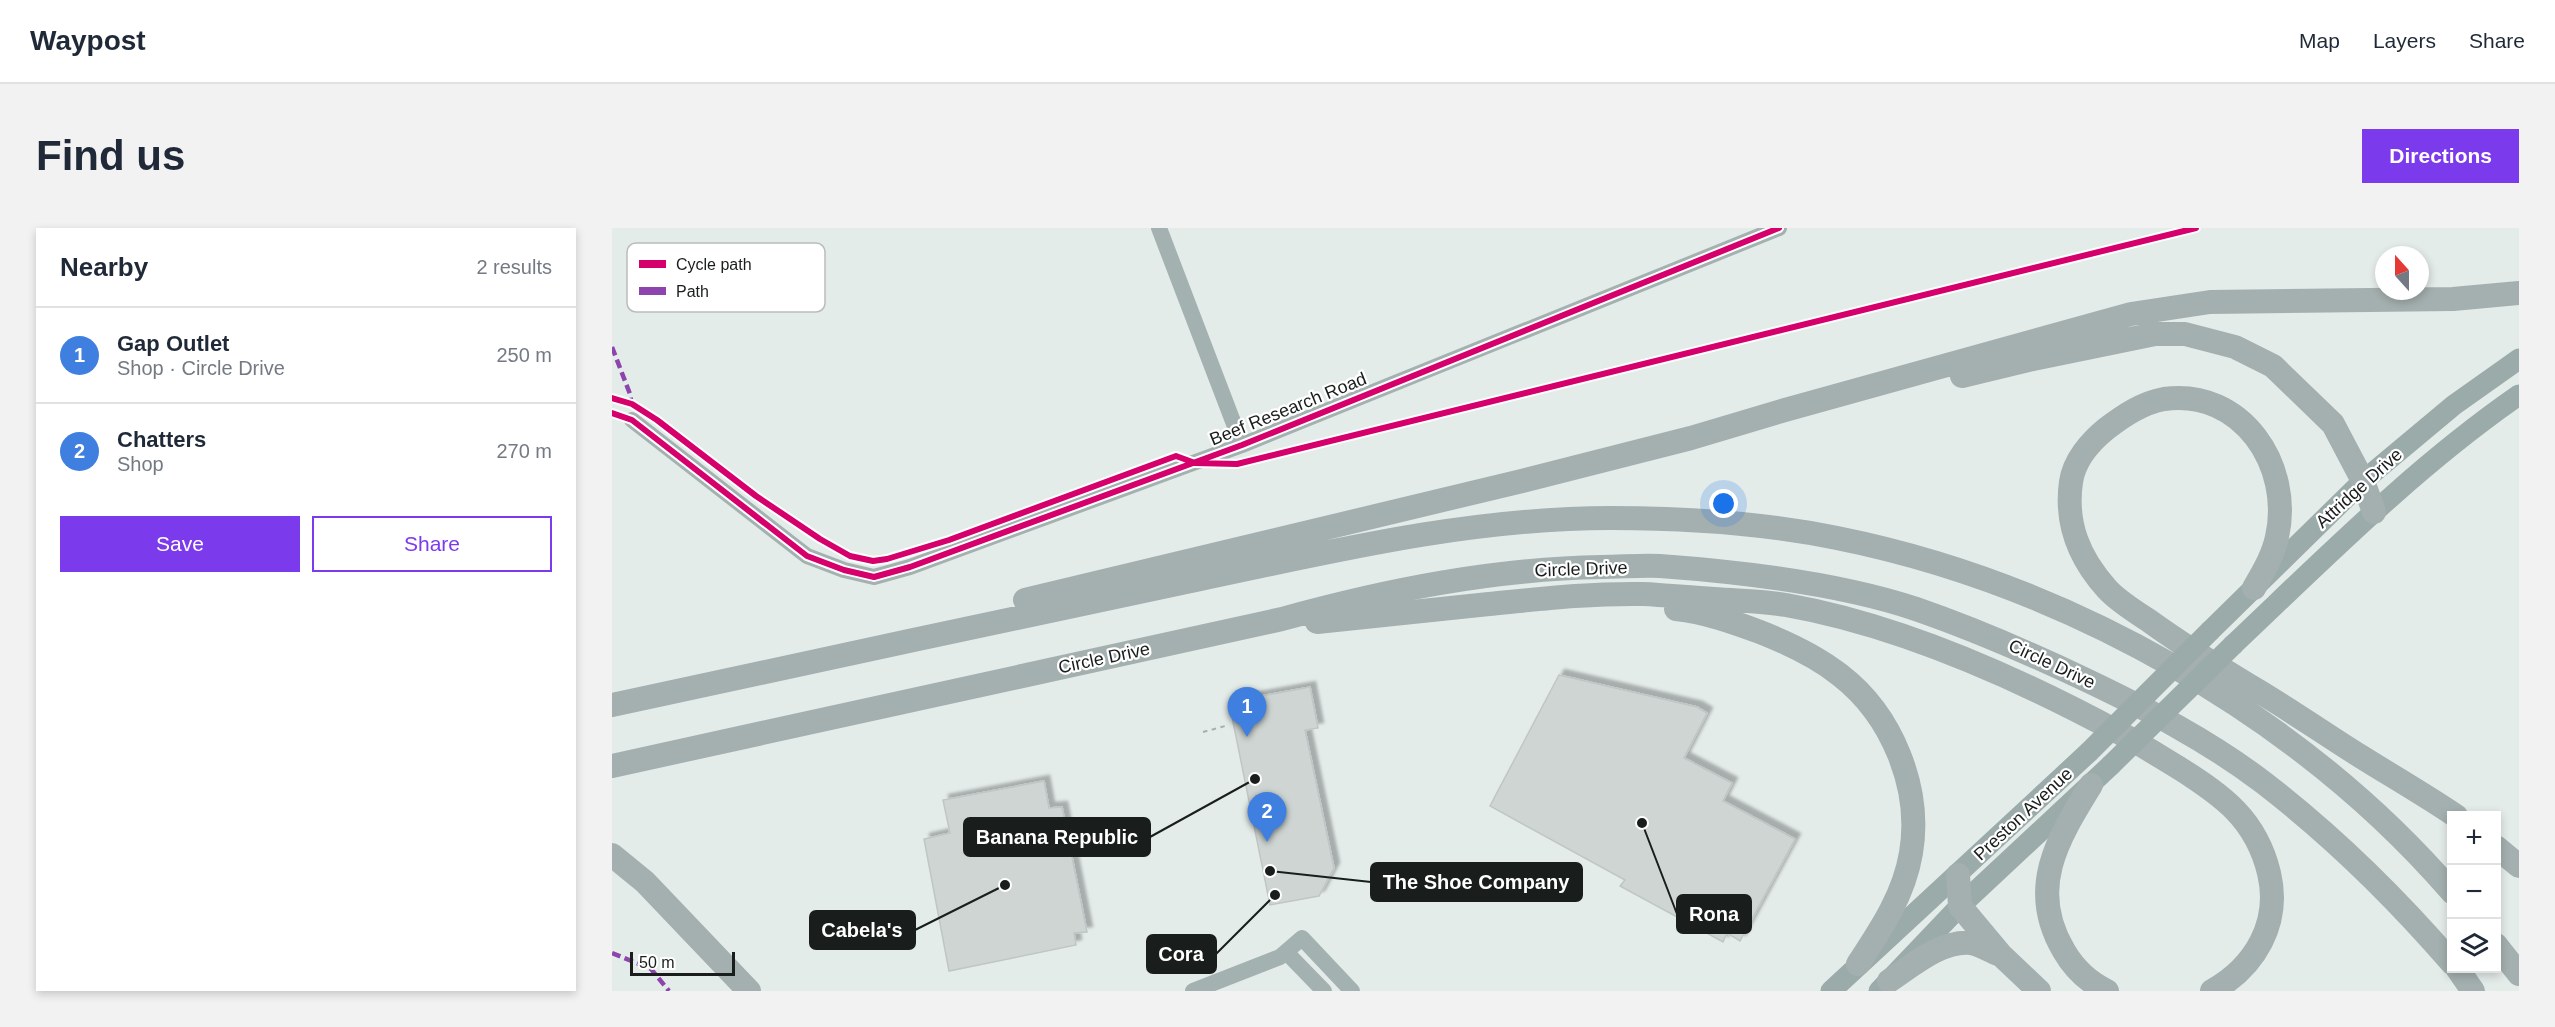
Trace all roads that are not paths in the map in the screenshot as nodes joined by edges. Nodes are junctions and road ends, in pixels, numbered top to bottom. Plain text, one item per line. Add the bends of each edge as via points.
1 (1159, 228) edge
2 (1779, 228) edge
3 (2519, 293) edge
4 (2519, 359) edge
5 (2519, 395) edge
6 (633, 420) dead end
7 (1691, 438) junction
8 (1242, 445) junction
9 (2363, 480) junction
10 (2374, 512) junction
11 (2254, 588) junction
12 (1560, 597) junction
13 (1282, 619) junction
14 (2210, 631) joint
15 (2233, 645) joint
16 (804, 663) junction
17 (612, 705) edge
18 (612, 766) edge
19 (2091, 785) junction
20 (2448, 811) edge
21 (2501, 851) edge
22 (612, 855) edge
23 (2519, 866) edge
24 (1958, 874) junction
25 (2447, 888) edge
26 (1960, 906) junction
27 (2501, 951) edge
28 (1287, 953) junction
29 (2001, 955) junction
30 (2447, 958) edge
31 (1858, 964) junction
32 (2460, 973) edge
33 (2519, 974) edge
34 (1884, 986) edge
35 (749, 991) edge
36 (1193, 991) edge
37 (1324, 991) edge
38 (1352, 991) edge
39 (1831, 991) edge
40 (2039, 991) edge
41 (2107, 991) edge
42 (2212, 991) edge
43 (2473, 991) edge

1 - 8 street
2 - 8 street, Beef Research Road
3 - 7 highway via 2453,299 2210,302 2131,314
4 - 9 main road, Attridge Drive via 2454,405
5 - 10 main road, Attridge Drive via 2476,425
6 - 8 street, Beef Research Road via 807,556 874,577
7 - 9 highway via 1802,417 2100,344 2155,334 2185,334 2235,347 2273,366 2333,424
7 - 16 highway via 903,629
9 - 10 highway
9 - 11 main road, Attridge Drive
10 - 15 main road, Attridge Drive
11 - 14 main road, Attridge Drive
11 - 20 highway via 2277,536 2280,496 2262,445 2233,416 2198,399 2163,399 2128,413 2088,447 2071,480 2070,522 2084,558 2109,591 2182,645
12 - 13 highway via 1311,622
12 - 31 highway via 1681,610 1748,628 1827,666 1873,708 1904,767 1912,811 1912,840 1896,903
12 - 42 highway via 1643,594 1782,604 1827,613 1955,655 2019,681 2145,747 2215,790 2232,805 2250,826 2267,862 2272,903 2261,945 2231,980
13 - 18 highway, Circle Drive
13 - 30 highway, Circle Drive via 1390,592 1481,576 1635,566 1737,574 1875,597 1998,639 2137,704 2222,754 2290,804 2364,869
14 - 24 main road, Preston Avenue, bridge via 2089,752
15 - 19 main road, Preston Avenue, bridge
16 - 17 highway
16 - 25 highway via 1412,535 1549,520 1726,522 1839,538 1927,561 1976,576 2082,620 2201,684 2269,727 2375,814
19 - 26 main road, Preston Avenue
19 - 41 highway via 2052,857 2047,908 2058,941 2077,971
21 - 23 highway
22 - 35 highway via 645,882
24 - 26 highway
24 - 31 main road, Preston Avenue
26 - 29 highway
26 - 34 main road, Preston Avenue
27 - 33 highway
28 - 36 street
28 - 37 street
28 - 38 street via 1302,938
29 - 34 highway via 1972,943 1954,945 1933,953
29 - 40 highway
31 - 39 main road, Preston Avenue
32 - 43 highway

